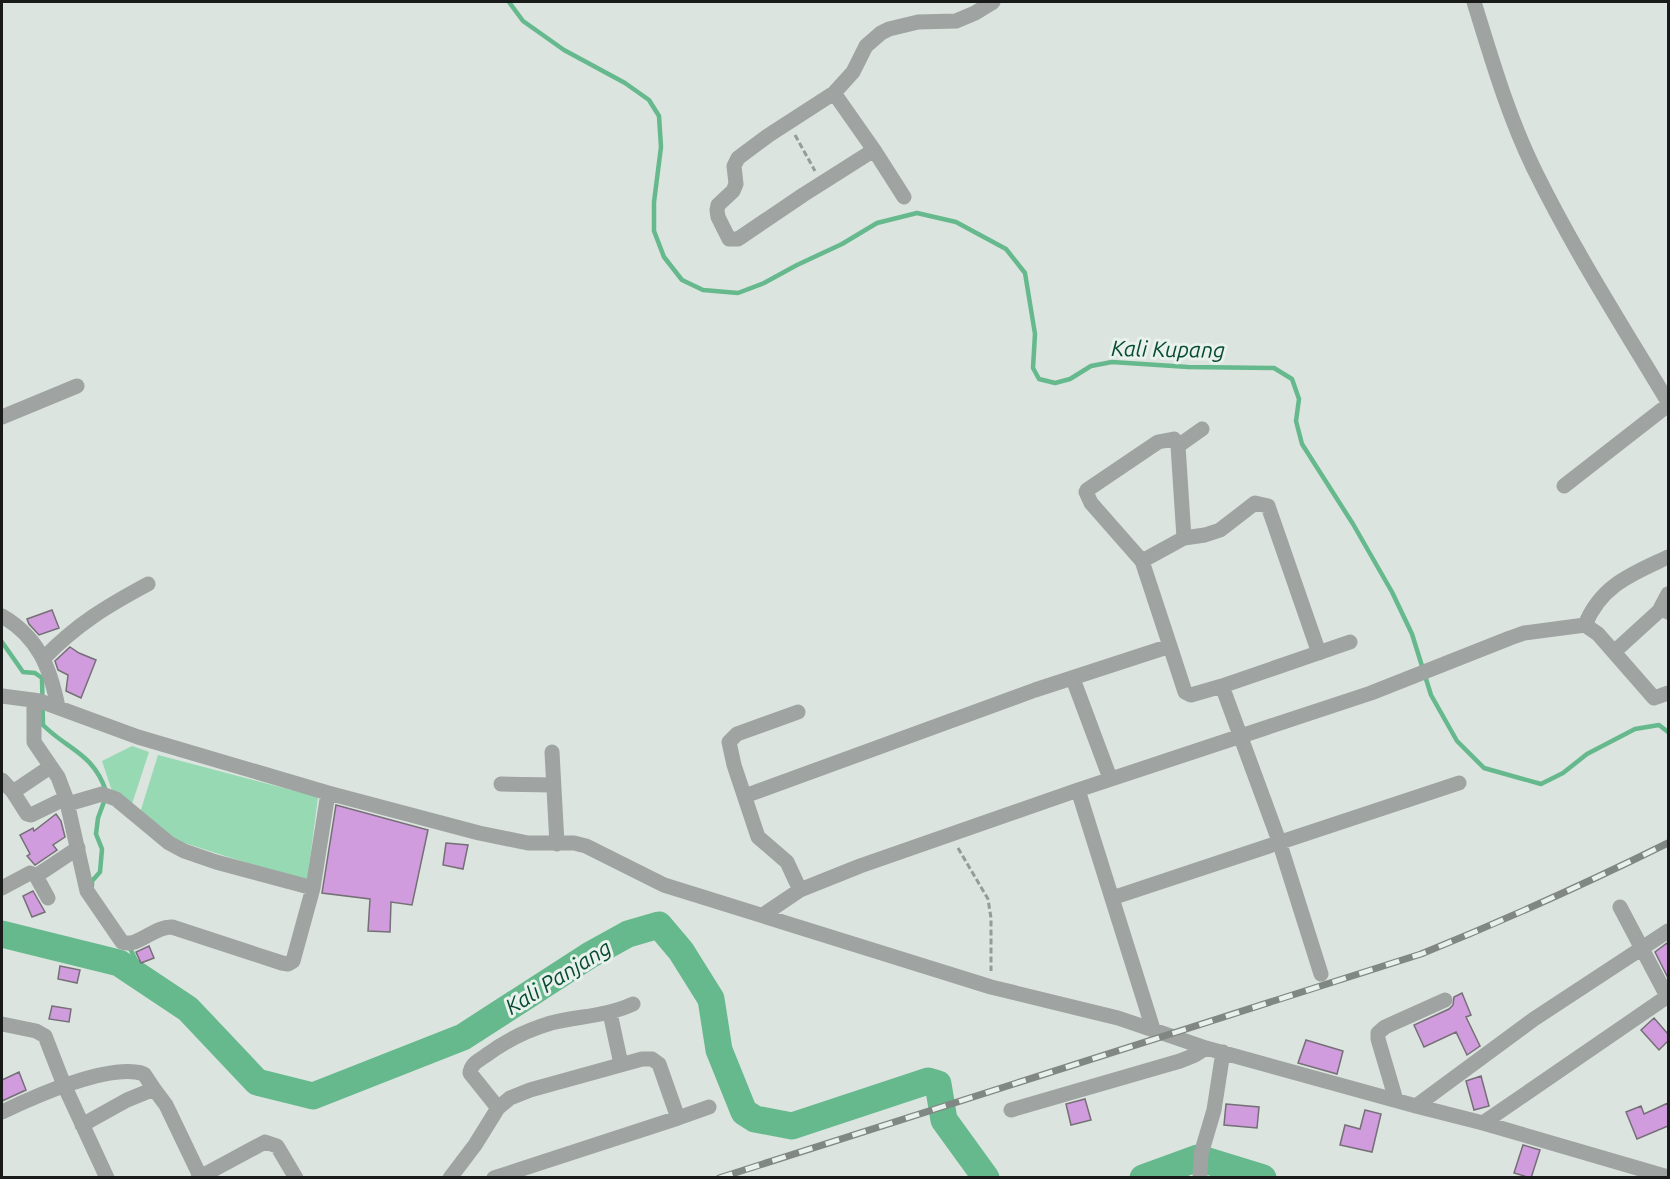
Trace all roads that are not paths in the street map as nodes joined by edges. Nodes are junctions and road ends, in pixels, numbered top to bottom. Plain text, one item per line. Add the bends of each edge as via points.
1 (993, 2) edge
2 (1474, 2) edge
3 (834, 93) junction
4 (874, 150) junction
5 (904, 197) dead end
6 (77, 386) dead end
7 (1668, 404) edge
8 (2, 417) edge
9 (1202, 429) dead end
10 (1178, 446) junction
11 (1564, 486) dead end
12 (1184, 538) junction
13 (1668, 557) edge
14 (1142, 561) junction
15 (148, 584) dead end
16 (1668, 594) edge
17 (1664, 612) edge
18 (2, 616) edge
19 (1585, 625) junction
20 (1350, 642) dead end
21 (1170, 646) junction
22 (1614, 652) junction
23 (1319, 653) junction
24 (44, 658) junction
25 (1073, 679) junction
26 (1222, 686) junction
27 (1668, 693) edge
28 (2, 696) edge
29 (45, 703) junction
30 (798, 712) dead end
31 (1240, 737) junction
32 (552, 753) dead end
33 (50, 767) junction
34 (1110, 778) junction
35 (2, 780) edge
36 (1460, 783) dead end
37 (501, 784) dead end
38 (553, 785) junction
39 (1078, 789) junction
40 (13, 792) junction
41 (328, 793) junction
42 (745, 796) junction
43 (67, 801) junction
44 (1279, 841) junction
45 (557, 844) junction
46 (78, 848) junction
47 (36, 876) junction
48 (2, 888) edge
49 (313, 888) junction
50 (800, 890) junction
51 (48, 898) dead end
52 (1112, 898) junction
53 (1620, 907) dead end
54 (763, 915) junction
55 (1668, 931) edge
56 (1641, 950) junction
57 (1321, 974) dead end
58 (1668, 997) edge
59 (1445, 1000) dead end
60 (633, 1004) dead end
61 (610, 1013) junction
62 (2, 1024) edge
63 (1153, 1029) junction
64 (1206, 1048) junction
65 (1223, 1052) junction
66 (621, 1064) junction
67 (64, 1085) junction
68 (154, 1089) junction
69 (1396, 1100) junction
70 (1416, 1106) junction
71 (709, 1107) dead end
72 (498, 1108) junction
73 (1011, 1110) dead end
74 (2, 1112) edge
75 (678, 1118) junction
76 (1483, 1123) junction
77 (82, 1125) junction
78 (200, 1177) edge
79 (1668, 1177) edge
80 (107, 1178) edge
81 (296, 1178) edge
82 (450, 1178) edge
83 (494, 1178) edge
84 (1200, 1178) edge

1 - 3 street via 956,21 918,22 881,33 866,46 853,72
2 - 7 street via 1504,99 1535,172
3 - 4 street
3 - 4 street via 735,162 736,184 717,210 729,239 738,239
4 - 5 street
6 - 8 street
7 - 11 street
9 - 10 street
10 - 12 street
10 - 14 street via 1174,439 1158,442 1086,492 1091,503
12 - 14 street
12 - 23 street via 1220,530 1255,503 1268,506
13 - 19 street via 1617,582 1591,609
14 - 21 street
15 - 24 street via 83,622
16 - 17 street
17 - 22 street
18 - 24 street via 23,630
19 - 22 street
19 - 31 street via 1524,633 1371,693
20 - 23 street
21 - 25 street
21 - 26 street via 1187,694
22 - 27 street via 1654,698
23 - 26 street
24 - 29 street
25 - 34 street
25 - 42 street
26 - 31 street
28 - 29 street
29 - 33 street via 34,742
29 - 41 street via 138,737
30 - 42 street via 737,734 729,742
31 - 34 street
31 - 44 street
32 - 38 street
33 - 40 street
33 - 43 street
34 - 39 street
35 - 40 street
36 - 44 street
37 - 38 street
38 - 45 street
39 - 50 street
39 - 52 street
40 - 43 street via 31,815
41 - 45 street via 479,833 528,843
41 - 49 street
42 - 50 street via 758,837 787,862
43 - 46 street
43 - 49 street via 109,796 184,851
44 - 52 street
44 - 57 street
45 - 54 street via 586,846 664,885
46 - 47 street
46 - 49 street via 87,891 126,944 164,926 288,964 295,957
47 - 48 street via 30,873
47 - 51 street
50 - 54 street
52 - 63 street
53 - 56 street
54 - 63 street via 991,987
55 - 56 street
56 - 58 street
56 - 70 street via 1534,1019
58 - 76 street
59 - 69 street via 1378,1033
60 - 61 street
61 - 66 street
61 - 72 street via 535,1028 502,1043 472,1065 470,1073
62 - 67 street via 45,1036
63 - 64 street
64 - 65 street
64 - 73 street via 1179,1061
65 - 69 street
65 - 84 street
66 - 72 street via 530,1090
66 - 75 street via 642,1059 659,1064
67 - 68 street via 123,1071 144,1074
67 - 74 street
67 - 77 street
68 - 77 street
68 - 78 street via 166,1105
69 - 70 street
70 - 76 street
71 - 75 street
72 - 82 street
75 - 83 street
76 - 79 street
77 - 80 street
78 - 81 street via 268,1142 277,1146

